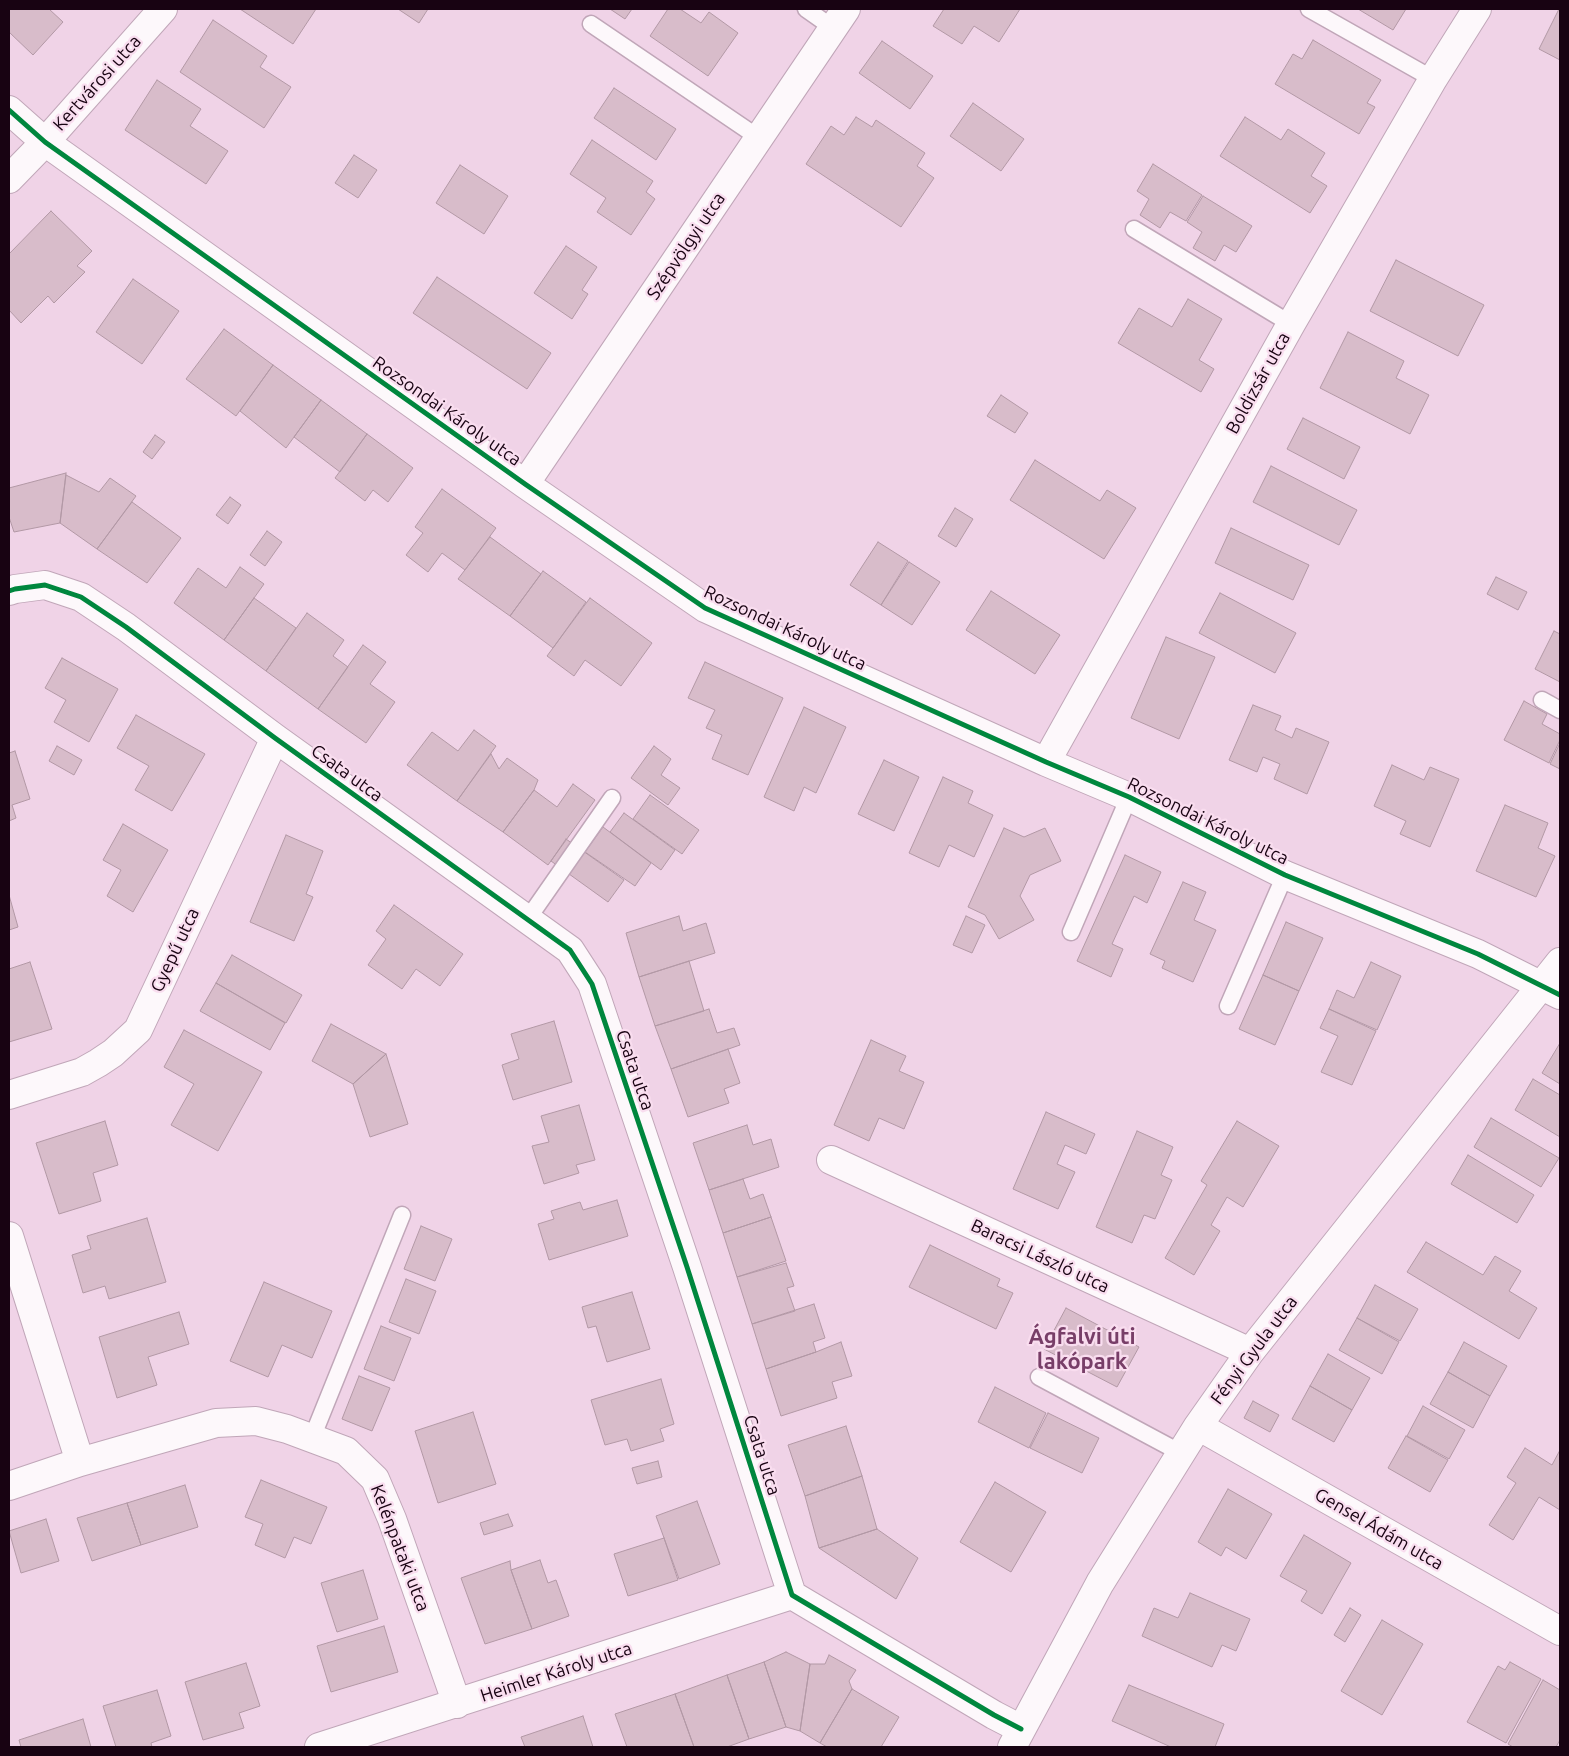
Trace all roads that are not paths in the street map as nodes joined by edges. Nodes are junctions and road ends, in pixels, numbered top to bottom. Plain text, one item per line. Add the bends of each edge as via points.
1 (163, 9) edge
2 (806, 9) edge
3 (1309, 9) edge
4 (1477, 9) edge
5 (839, 18) edge
6 (591, 24) dead end
7 (1433, 79) junction
8 (9, 110) edge
9 (759, 138) junction
10 (45, 142) junction
11 (9, 179) edge
12 (1134, 229) dead end
13 (1291, 324) junction
14 (525, 484) junction
15 (9, 591) edge
16 (1542, 700) dead end
17 (1560, 710) edge
18 (276, 738) junction
19 (1046, 762) junction
20 (1128, 797) junction
21 (612, 798) dead end
22 (1285, 874) junction
23 (527, 920) junction
24 (1071, 932) dead end
25 (1560, 962) edge
26 (1551, 990) edge
27 (1228, 1006) dead end
28 (9, 1095) edge
29 (830, 1160) dead end
30 (402, 1215) dead end
31 (9, 1236) edge
32 (1250, 1352) junction
33 (1039, 1377) dead end
34 (1198, 1426) junction
35 (312, 1438) junction
36 (1181, 1453) junction
37 (80, 1462) junction
38 (9, 1486) edge
39 (792, 1595) junction
40 (1560, 1631) edge
41 (457, 1704) junction
42 (1017, 1738) edge
43 (319, 1747) edge

1 - 10 street, Kertvárosi utca
2 - 5 lane
3 - 7 lane
4 - 7 street, Boldizsár utca
5 - 9 street, Szépvölgyi utca
6 - 9 lane
7 - 13 street, Boldizsár utca
8 - 10 street, Rozsondai Károly utca
9 - 14 street, Szépvölgyi utca
10 - 11 street, Kertvárosi utca
10 - 14 street, Rozsondai Károly utca
12 - 13 lane
13 - 19 street, Boldizsár utca
14 - 19 street, Rozsondai Károly utca via 705,608
15 - 18 street, Csata utca via 44,586 81,597
16 - 17 lane
18 - 23 street, Csata utca
18 - 28 street, Gyepű utca via 138,1030 113,1053 90,1068
19 - 20 street, Rozsondai Károly utca
20 - 22 street, Rozsondai Károly utca
20 - 24 lane
21 - 23 lane
22 - 26 street, Rozsondai Károly utca via 1478,954
22 - 27 lane
23 - 39 street, Csata utca via 570,950 592,984 687,1266
25 - 26 street, Fényi Gyula utca
26 - 32 street, Fényi Gyula utca
29 - 32 street, Baracsi László utca
30 - 35 lane
31 - 37 street
32 - 34 street, Fényi Gyula utca
33 - 36 lane
34 - 36 street, Fényi Gyula utca
34 - 40 street, Gensel Ádám utca
35 - 37 street, Kelénpataki utca via 256,1421 216,1423
35 - 41 street, Kelénpataki utca via 346,1451 374,1479 392,1519
36 - 42 street, Fényi Gyula utca via 1100,1583
37 - 38 street, Kelénpataki utca
39 - 41 street, Heimler Károly utca
39 - 42 street via 994,1715
41 - 43 street, Heimler Károly utca

